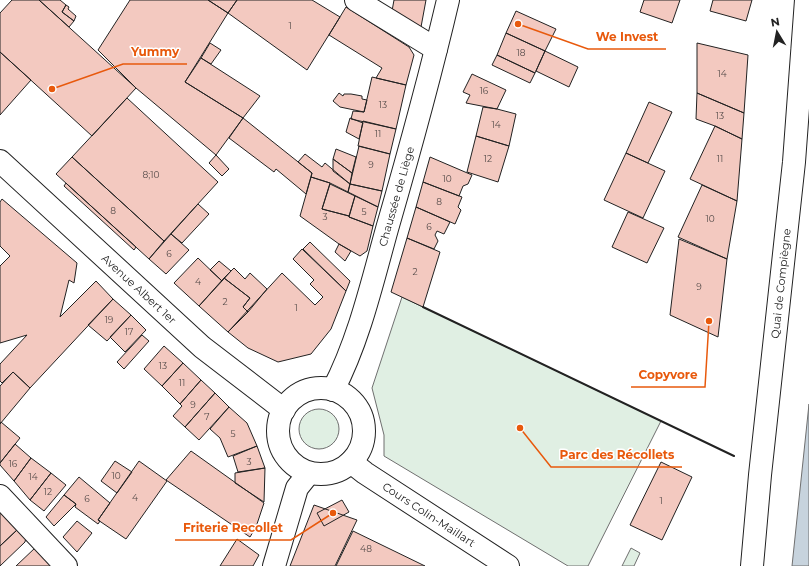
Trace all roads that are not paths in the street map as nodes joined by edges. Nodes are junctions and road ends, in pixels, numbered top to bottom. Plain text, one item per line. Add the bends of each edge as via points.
1 (356, 0) edge
2 (448, 0) edge
3 (806, 0) edge
4 (436, 49) junction
5 (809, 134) edge
6 (0, 161) edge
7 (794, 162) junction
8 (333, 390) junction
9 (284, 410) junction
10 (351, 462) junction
11 (309, 472) junction
12 (0, 496) edge
13 (66, 566) edge
14 (274, 566) edge
15 (508, 566) edge
16 (752, 566) edge

1 - 4 street
2 - 4 street, Chaussée de Liège
3 - 7 street, Quai de Compiègne
4 - 8 street, Chaussée de Liège via 369,294 343,372
5 - 7 street
6 - 9 street, Avenue Albert 1er via 202,347
7 - 16 street, Quai de Compiègne
8 - 9 street via 319,388 305,392 293,399
8 - 10 street via 354,404 361,415 364,427 359,452
9 - 11 street via 279,428 281,447 297,467
10 - 11 street via 339,470 324,474
10 - 15 street, Cours Colin-Maillart
11 - 14 street via 297,488
12 - 13 street

